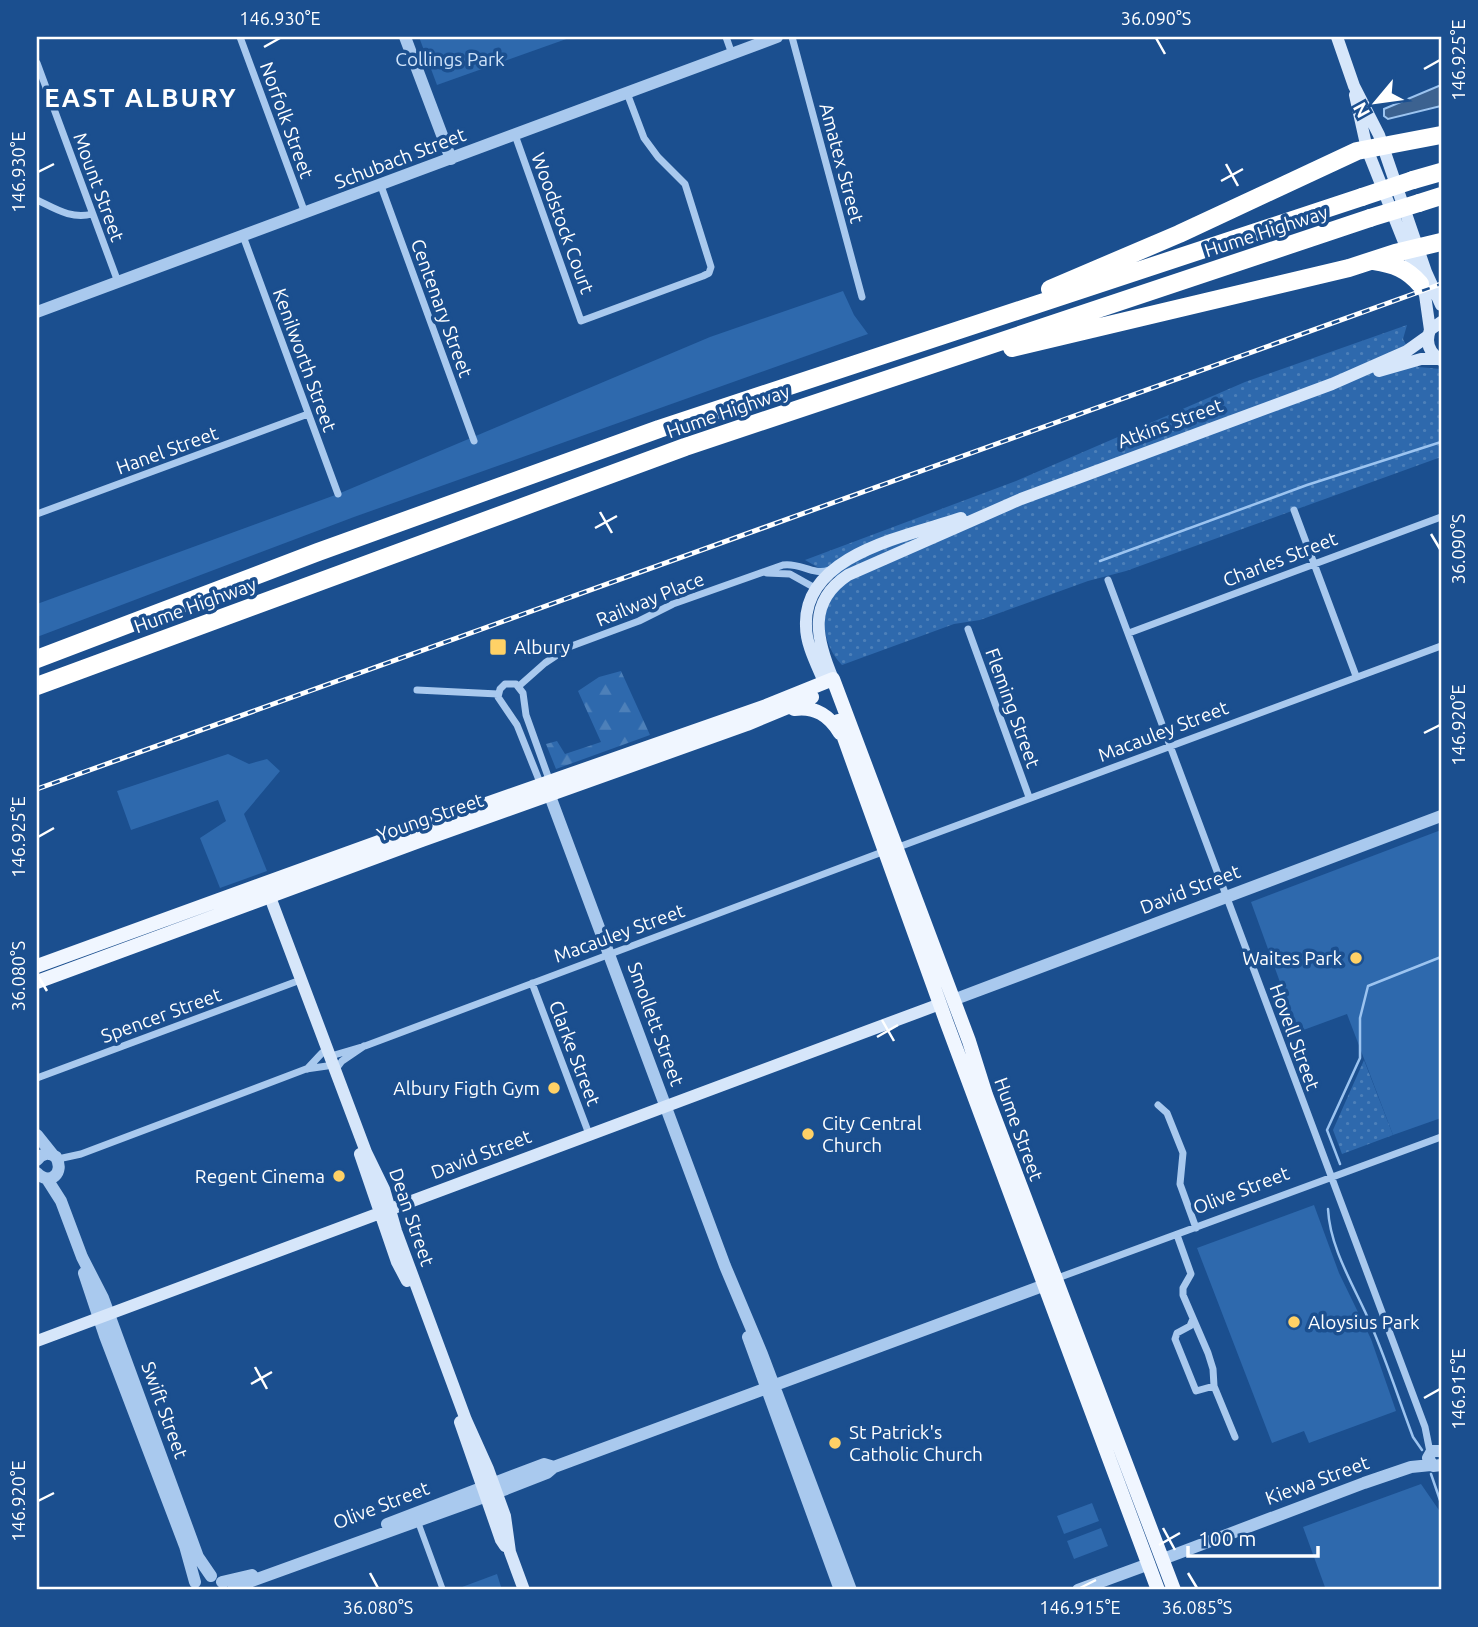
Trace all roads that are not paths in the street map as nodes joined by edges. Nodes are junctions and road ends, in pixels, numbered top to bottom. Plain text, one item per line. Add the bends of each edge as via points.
1 (240, 37) edge
2 (405, 37) edge
3 (726, 37) edge
4 (777, 37) edge
5 (792, 37) edge
6 (1337, 37) edge
7 (732, 54) junction
8 (37, 63) edge
9 (627, 93) junction
10 (515, 135) junction
11 (1441, 135) edge
12 (1375, 147) junction
13 (451, 159) junction
14 (1441, 172) edge
15 (381, 186) junction
16 (1441, 197) edge
17 (37, 200) edge
18 (92, 214) junction
19 (305, 214) junction
20 (243, 236) junction
21 (1441, 242) edge
22 (1412, 250) junction
23 (1374, 261) junction
24 (118, 283) junction
25 (1420, 284) junction
26 (862, 297) dead end
27 (1441, 305) edge
28 (37, 312) edge
29 (1433, 330) edge
30 (1440, 359) edge
31 (841, 370) junction
32 (1332, 384) junction
33 (308, 414) junction
34 (740, 429) junction
35 (474, 441) dead end
36 (338, 494) dead end
37 (1021, 499) junction
38 (1294, 510) dead end
39 (37, 514) edge
40 (1441, 517) edge
41 (908, 549) junction
42 (842, 562) junction
43 (1314, 563) junction
44 (762, 573) junction
45 (1108, 580) dead end
46 (815, 589) junction
47 (968, 629) dead end
48 (1129, 633) junction
49 (1441, 646) edge
50 (37, 659) edge
51 (1356, 676) junction
52 (830, 685) junction
53 (519, 686) junction
54 (37, 687) edge
55 (417, 690) dead end
56 (498, 694) junction
57 (522, 700) junction
58 (505, 707) junction
59 (784, 711) junction
60 (846, 743) junction
61 (1170, 746) junction
62 (547, 788) junction
63 (1029, 797) junction
64 (1441, 816) edge
65 (891, 849) junction
66 (265, 894) junction
67 (1227, 895) junction
68 (610, 954) junction
69 (37, 966) edge
70 (298, 981) junction
71 (37, 982) edge
72 (532, 983) junction
73 (947, 1002) junction
74 (365, 1046) junction
75 (329, 1062) junction
76 (306, 1069) junction
77 (37, 1078) edge
78 (1158, 1105) dead end
79 (666, 1107) junction
80 (589, 1134) junction
81 (37, 1135) edge
82 (1441, 1137) edge
83 (37, 1151) edge
84 (37, 1159) edge
85 (48, 1170) edge
86 (1332, 1177) junction
87 (385, 1211) junction
88 (1196, 1228) junction
89 (1177, 1235) junction
90 (1050, 1282) junction
91 (104, 1316) junction
92 (1193, 1319) junction
93 (37, 1341) edge
94 (1214, 1386) junction
95 (770, 1387) junction
96 (134, 1398) junction
97 (1235, 1437) dead end
98 (1437, 1458) edge
99 (800, 1467) junction
100 (490, 1490) junction
101 (418, 1522) junction
102 (347, 1543) junction
103 (1156, 1562) junction
104 (219, 1583) edge
105 (193, 1586) edge
106 (233, 1590) edge
107 (443, 1590) edge
108 (524, 1590) edge
109 (840, 1590) edge
110 (851, 1590) edge
111 (1079, 1590) edge
112 (1158, 1590) edge
113 (1174, 1590) edge

1 - 19 street, Norfolk Street
2 - 13 street
3 - 7 street
4 - 7 street, Schubach Street
5 - 26 street, Amatex Street
6 - 12 main road via 1354,86 1357,112
7 - 9 street, Schubach Street
8 - 18 street, Mount Street
9 - 10 street, Schubach Street
9 - 10 street, Woodstock Court via 644,138 685,184 713,272 581,322
10 - 13 street, Schubach Street
11 - 12 highway
12 - 22 main road via 1390,202
12 - 31 highway via 1013,304 878,352
13 - 15 street, Schubach Street
14 - 31 highway, Hume Highway, bridge
15 - 19 street, Schubach Street
15 - 35 street, Centenary Street
16 - 34 highway, Hume Highway, bridge
17 - 18 street via 67,214
18 - 24 street, Mount Street
19 - 20 street, Schubach Street
20 - 24 street, Schubach Street
20 - 33 street, Kenilworth Street
21 - 22 highway
22 - 23 highway
22 - 25 main road
22 - 27 main road
23 - 25 highway via 1395,264
23 - 34 highway via 976,357
24 - 28 street, Schubach Street
25 - 29 main road
29 - 30 main road via 1430,350
29 - 32 main road, Atkins Street via 1407,351
30 - 32 main road, Atkins Street via 1421,359
31 - 50 highway, Hume Highway via 547,469
32 - 37 main road, Atkins Street
33 - 36 street, Kenilworth Street
33 - 39 street, Hanel Street
34 - 54 highway, Hume Highway
37 - 41 main road, Atkins Street
37 - 42 main road, Atkins Street
38 - 43 street
40 - 43 street, Charles Street
41 - 46 main road via 854,565
41 - 52 main road, Atkins Street via 848,575 829,593 818,630
42 - 44 street, Railway Place via 822,572 791,564
42 - 46 main road, Atkins Street
43 - 48 street, Charles Street
43 - 51 street
44 - 46 street, Railway Place via 790,574
44 - 53 street, Railway Place via 569,648
45 - 48 street, Hovell Street
46 - 52 main road, Atkins Street via 806,626 810,646
47 - 63 street, Fleming Street
48 - 61 street, Hovell Street
49 - 51 street, Macauley Street
51 - 61 street, Macauley Street
52 - 59 main road, Young Street
52 - 60 main road, Hume Street
52 - 62 main road, Young Street
52 - 65 main road, Hume Street
53 - 56 street via 505,684
53 - 57 street
55 - 56 street
56 - 58 street
57 - 58 street via 513,708
57 - 62 street
58 - 62 street
59 - 60 main road via 806,708 825,715
59 - 62 main road, Young Street
60 - 65 main road, Hume Street
61 - 63 street, Macauley Street
61 - 67 street, Hovell Street
62 - 66 main road, Young Street via 422,840
62 - 68 street, Smollett Street
63 - 65 street, Macauley Street
64 - 67 street, David Street
65 - 68 street, Macauley Street
65 - 73 main road, Hume Street
66 - 69 main road, Young Street
66 - 70 main road, Dean Street
66 - 71 main road, Young Street
67 - 73 street, David Street
67 - 86 street, Hovell Street
68 - 72 street, Macauley Street
68 - 79 street, Smollett Street
70 - 75 main road, Dean Street
70 - 77 street, Spencer Street
72 - 74 street, Macauley Street
72 - 80 street, Clarke Street
73 - 79 main road, David Street
73 - 90 main road, Hume Street
74 - 75 street, Macauley Street
74 - 75 street, Macauley Street via 342,1061
75 - 76 street, Macauley Street
75 - 76 street, Macauley Street
75 - 87 main road, Dean Street via 379,1176
76 - 85 street, Macauley Street
78 - 88 street via 1167,1113 1182,1153 1180,1184
79 - 80 main road, David Street
79 - 95 street, Smollett Street
80 - 87 main road, David Street
81 - 85 street
82 - 86 street, Olive Street
83 - 84 street
84 - 85 street via 44,1154
85 - 91 street, Swift Street via 92,1272
86 - 88 street, Olive Street
86 - 98 street, Hovell Street
87 - 91 main road, David Street
87 - 100 main road, Dean Street via 478,1443
88 - 89 street, Olive Street
89 - 90 street, Olive Street
89 - 92 street via 1191,1274 1183,1292
90 - 95 street, Olive Street
90 - 103 main road, Hume Street
91 - 93 main road, David Street
91 - 96 street, Swift Street
92 - 94 street via 1213,1369
92 - 94 street via 1175,1339 1196,1391
94 - 97 street
95 - 99 street, Smollett Street
95 - 100 street, Olive Street via 547,1473
96 - 104 street, Swift Street via 198,1557
96 - 105 street, Swift Street via 185,1546
98 - 103 street, Kiewa Street
99 - 109 street, Smollett Street
99 - 110 street, Smollett Street
100 - 101 street, Olive Street
100 - 102 street, Olive Street
100 - 108 main road, Dean Street via 505,1516 510,1552
101 - 102 street, Olive Street
101 - 107 street
102 - 104 street, Olive Street
102 - 106 street, Olive Street
103 - 111 street, Kiewa Street
103 - 112 main road, Hume Street
103 - 113 main road, Hume Street
104 - 105 street, Olive Street via 202,1577

